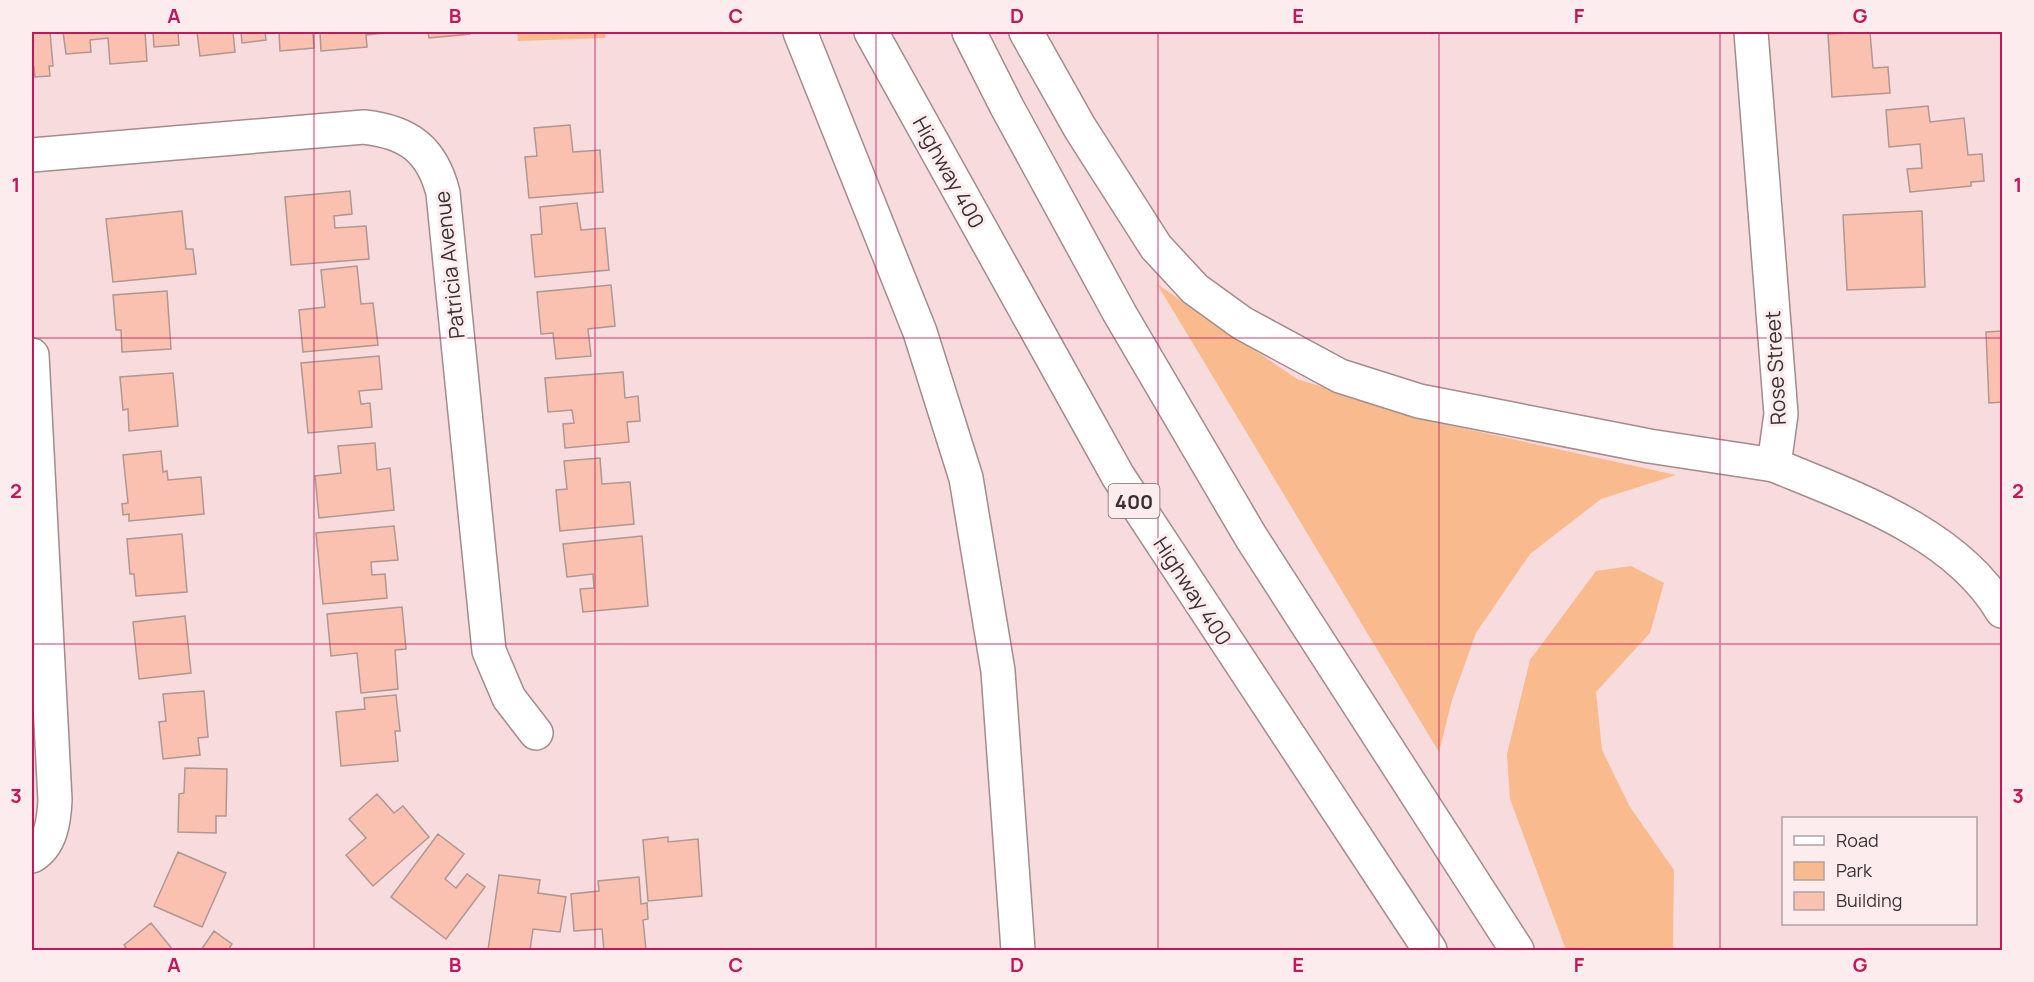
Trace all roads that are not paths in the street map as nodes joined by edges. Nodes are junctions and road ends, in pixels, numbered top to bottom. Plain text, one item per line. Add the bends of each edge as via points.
1 (800, 32) edge
2 (871, 32) edge
3 (969, 32) edge
4 (1026, 32) edge
5 (1752, 32) edge
6 (32, 155) edge
7 (32, 355) edge
8 (1774, 465) junction
9 (2002, 611) edge
10 (536, 733) dead end
11 (32, 856) edge
12 (1018, 951) edge
13 (1430, 951) edge
14 (1517, 951) edge

1 - 12 main road via 920,332 966,478 998,671
2 - 13 main road, Highway 400 / 400 via 1118,476
3 - 14 main road via 1120,314 1251,537
4 - 8 main road via 1080,128 1156,247 1195,289 1242,323 1340,376 1419,400 1649,446
5 - 8 main road, Rose Street via 1781,414
6 - 10 main road, Patricia Avenue via 364,127 385,129 408,139 428,156 439,174 443,193 489,651 509,698
7 - 11 main road via 55,801 54,825 39,852
8 - 9 main road via 1902,519 1956,559

